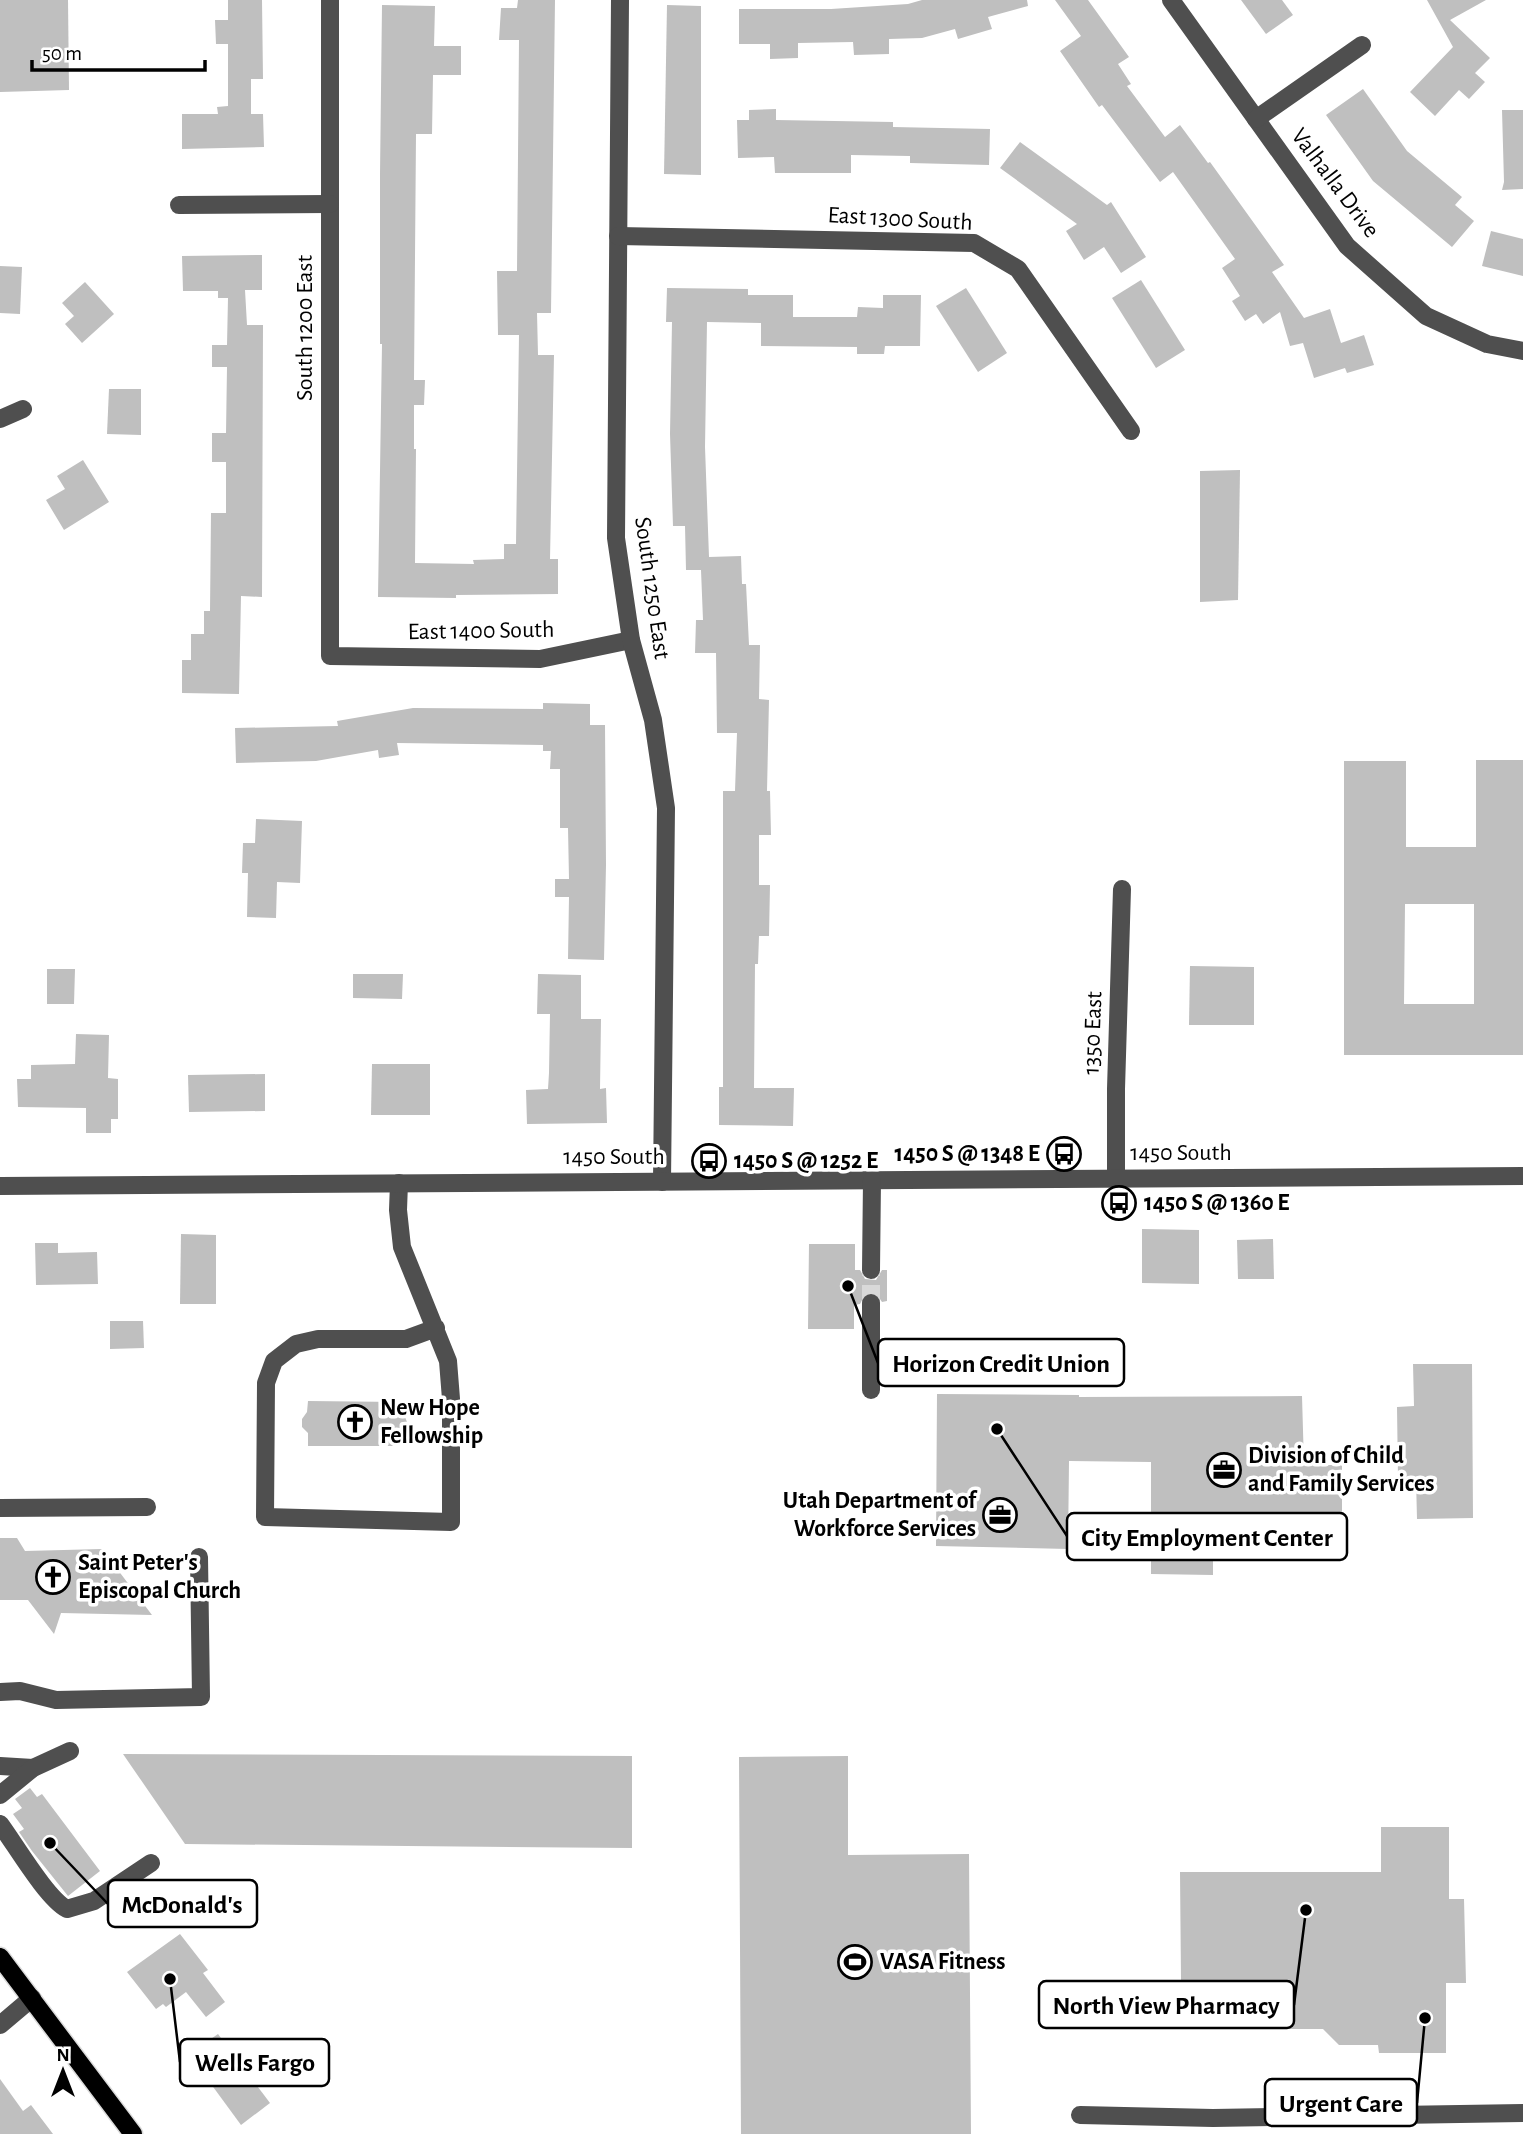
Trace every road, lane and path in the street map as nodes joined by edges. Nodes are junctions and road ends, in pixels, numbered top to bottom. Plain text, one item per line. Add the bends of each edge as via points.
1 (330, 0) edge
2 (620, 0) edge
3 (1171, 0) edge
4 (1362, 46) dead end
5 (1256, 119) junction
6 (330, 204) junction
7 (179, 205) dead end
8 (618, 236) junction
9 (1523, 351) edge
10 (23, 409) dead end
11 (0, 419) edge
12 (1131, 431) dead end
13 (631, 640) junction
14 (330, 656) joint
15 (1122, 889) dead end
16 (1523, 1176) edge
17 (1116, 1178) junction
18 (872, 1180) junction
19 (662, 1181) junction
20 (399, 1183) junction
21 (0, 1186) edge
22 (872, 1270) tunnel mouth
23 (871, 1303) tunnel mouth
24 (436, 1328) junction
25 (871, 1390) dead end
26 (147, 1507) dead end
27 (0, 1508) edge
28 (199, 1557) dead end
29 (0, 1692) edge
30 (70, 1751) dead end
31 (0, 1766) edge
32 (33, 1768) junction
33 (0, 1795) edge
34 (0, 1824) edge
35 (151, 1863) dead end
36 (0, 1956) edge
37 (32, 1998) junction
38 (0, 2025) edge
39 (1523, 2113) edge
40 (1080, 2115) dead end
41 (133, 2134) edge

1 - 6 street, South 1200 East
2 - 8 street, South 1250 East
3 - 5 street, Valhalla Drive
4 - 5 street, Valhalla Drive
5 - 9 street, Valhalla Drive via 1347,246 1426,316 1487,344
6 - 7 street
6 - 14 street, South 1200 East
8 - 12 street, East 1300 South via 974,243 1018,269
8 - 13 street, South 1250 East via 616,538
10 - 11 street
13 - 14 street, East 1400 South via 540,659
13 - 19 street, South 1250 East via 653,720 666,808
15 - 17 street, 1350 East
16 - 17 street, 1450 South
17 - 18 street, 1450 South
18 - 19 street, 1450 South
18 - 22 street
19 - 20 street, 1450 South
20 - 21 street, 1450 South
20 - 24 street via 402,1247
23 - 25 street
24 - 24 street via 449,1361 451,1522 265,1517 266,1383 274,1361 296,1344 318,1339 406,1339
26 - 27 street
28 - 29 street via 201,1697 56,1700 20,1691
30 - 32 street
31 - 32 street
32 - 33 street
34 - 35 street via 47,1890 67,1909 94,1901
36 - 37 main road
37 - 38 street
37 - 41 main road
39 - 40 street via 1213,2118

